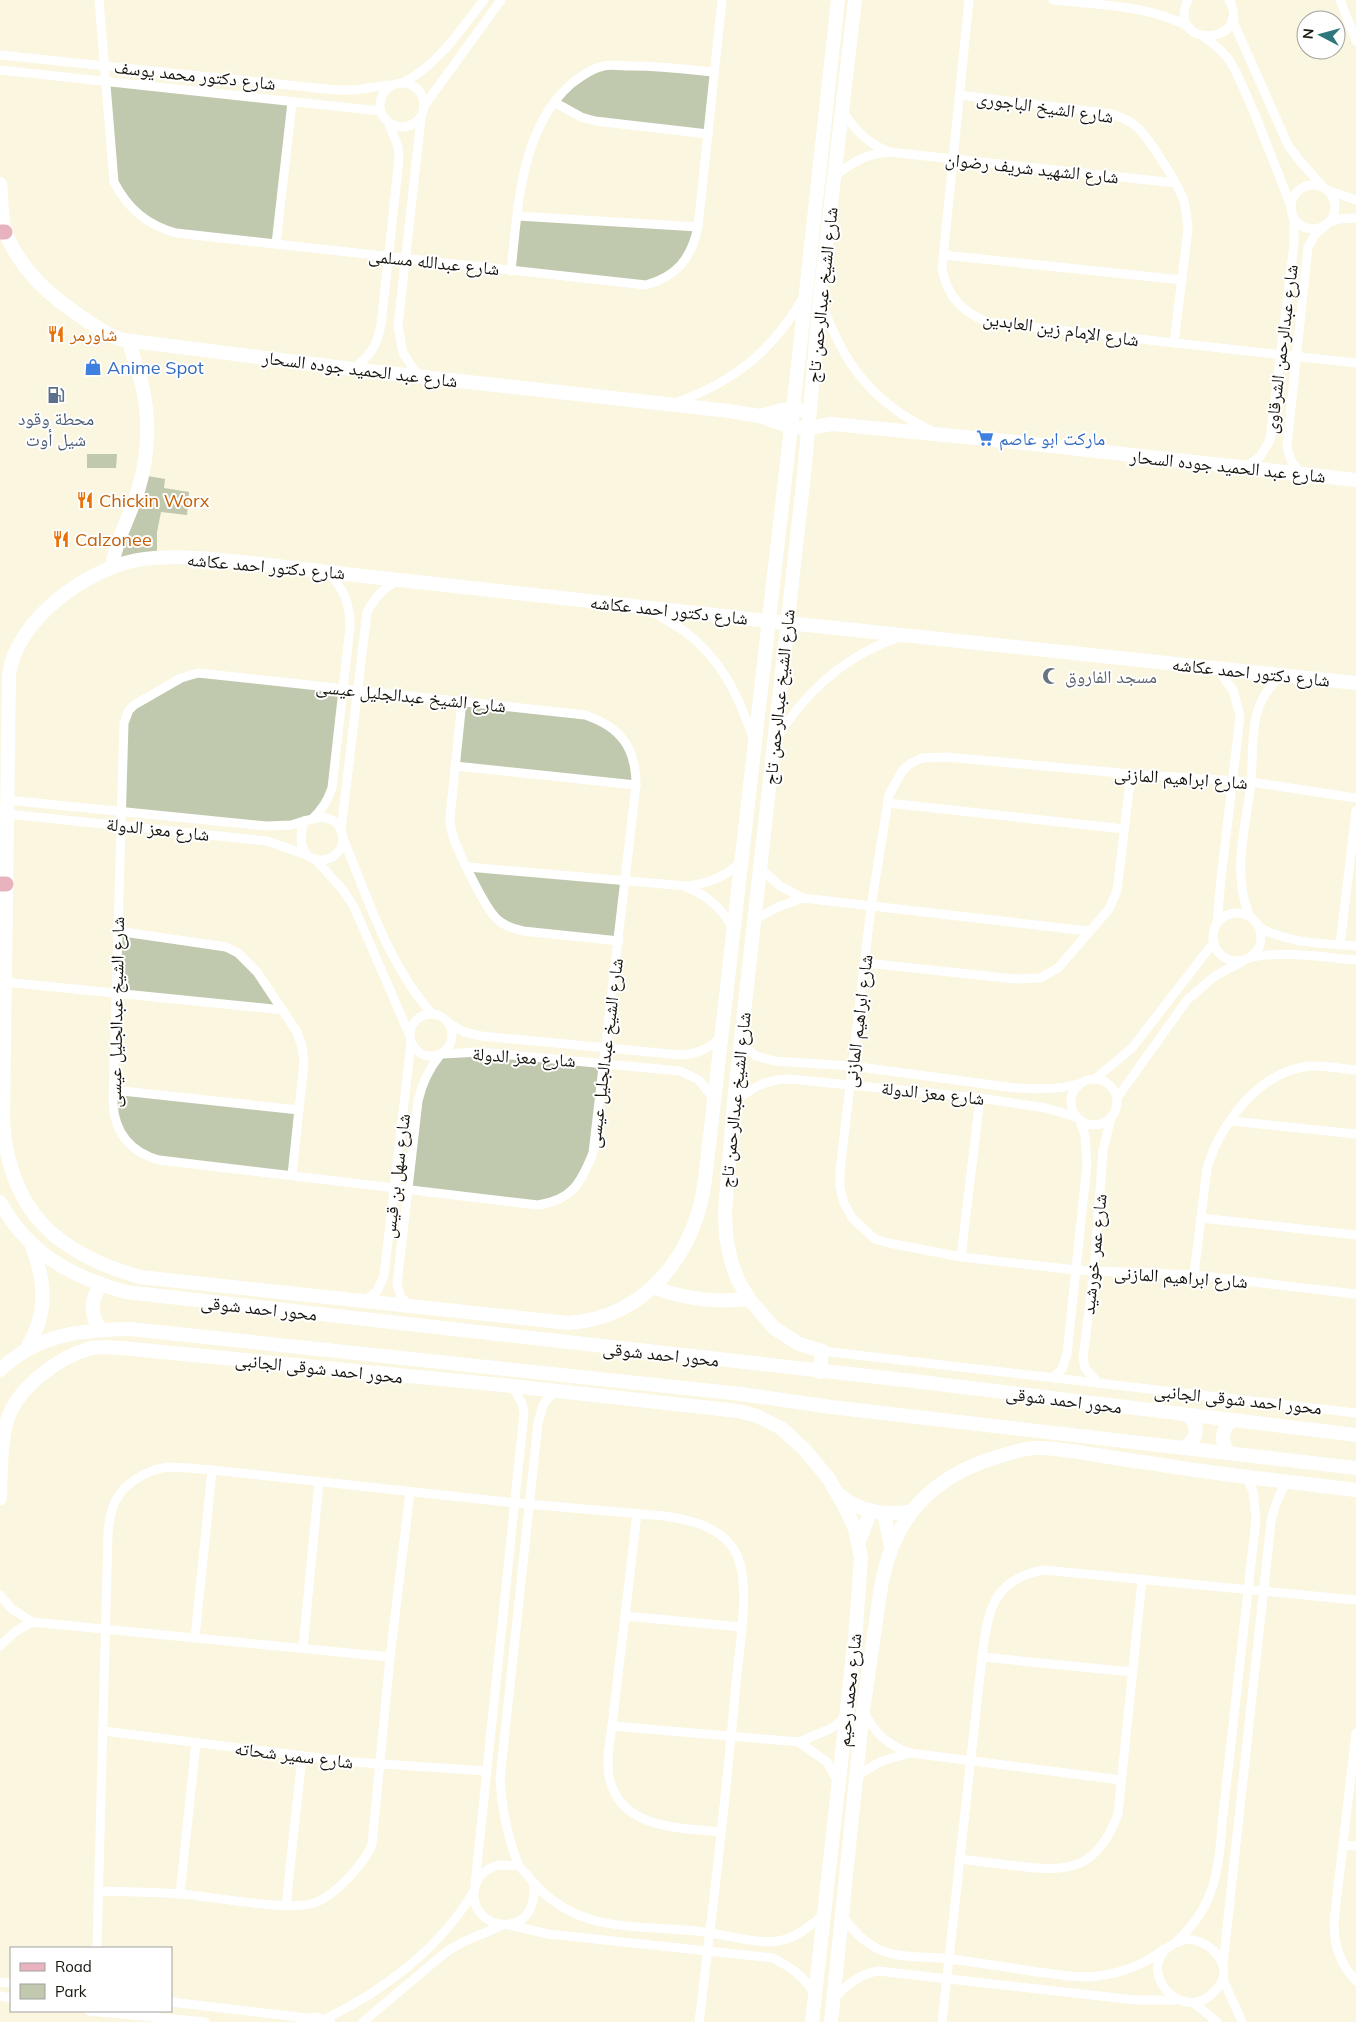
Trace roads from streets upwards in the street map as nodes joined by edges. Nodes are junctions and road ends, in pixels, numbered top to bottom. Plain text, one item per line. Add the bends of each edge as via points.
1 (99, 0) edge
2 (484, 0) edge
3 (501, 0) edge
4 (722, 0) edge
5 (969, 0) edge
6 (1054, 0) edge
7 (1188, 0) edge
8 (1340, 0) edge
9 (838, 1) edge
10 (856, 1) edge
11 (1230, 1) edge
12 (1232, 19) junction
13 (1353, 24) edge
14 (1189, 27) junction
15 (1203, 36) junction
16 (1356, 41) edge
17 (0, 55) edge
18 (832, 60) junction
19 (847, 62) junction
20 (105, 66) junction
21 (0, 70) edge
22 (713, 72) junction
23 (106, 80) junction
24 (404, 82) junction
25 (390, 85) junction
26 (959, 95) junction
27 (292, 102) junction
28 (554, 102) junction
29 (424, 106) junction
30 (842, 110) junction
31 (380, 111) junction
32 (421, 118) junction
33 (389, 124) junction
34 (708, 134) junction
35 (889, 152) junction
36 (952, 159) junction
37 (834, 178) junction
38 (1175, 183) junction
39 (0, 184) edge
40 (1326, 189) junction
41 (1356, 200) edge
42 (1291, 206) junction
43 (518, 216) junction
44 (1294, 218) junction
45 (1356, 218) edge
46 (1327, 225) junction
47 (698, 228) junction
48 (3, 232) edge
49 (812, 243) junction
50 (276, 244) junction
51 (826, 245) junction
52 (943, 255) junction
53 (389, 257) junction
54 (406, 259) junction
55 (511, 271) junction
56 (1182, 280) junction
57 (806, 292) junction
58 (820, 297) junction
59 (129, 341) junction
60 (1174, 343) junction
61 (1280, 355) junction
62 (1296, 357) junction
63 (1356, 363) edge
64 (352, 369) junction
65 (418, 376) junction
66 (672, 404) junction
67 (793, 410) junction
68 (810, 412) junction
69 (760, 416) junction
70 (832, 424) junction
71 (791, 426) junction
72 (809, 428) junction
73 (939, 434) junction
74 (1243, 467) junction
75 (1303, 474) junction
76 (1356, 480) edge
77 (112, 567) junction
78 (327, 572) junction
79 (400, 580) junction
80 (642, 606) junction
81 (769, 621) junction
82 (788, 623) junction
83 (907, 635) junction
84 (1217, 669) junction
85 (1281, 675) junction
86 (1356, 683) edge
87 (343, 688) junction
88 (357, 689) junction
89 (462, 701) junction
90 (774, 742) junction
91 (755, 744) junction
92 (455, 766) junction
93 (1131, 774) junction
94 (1232, 781) junction
95 (1251, 782) junction
96 (636, 785) junction
97 (1356, 798) edge
98 (7, 800) junction
99 (888, 803) junction
100 (121, 811) junction
101 (1356, 812) edge
102 (6, 814) junction
103 (313, 818) junction
104 (304, 821) junction
105 (120, 825) junction
106 (1124, 829) junction
107 (342, 834) junction
108 (311, 857) junction
109 (742, 860) junction
110 (468, 867) junction
111 (760, 868) junction
112 (626, 882) junction
113 (3, 884) edge
114 (686, 886) junction
115 (803, 898) junction
116 (871, 907) junction
117 (1250, 917) junction
118 (754, 920) junction
119 (1218, 923) junction
120 (1259, 927) junction
121 (117, 931) junction
122 (734, 931) junction
123 (1088, 931) junction
124 (619, 940) junction
125 (1214, 942) junction
126 (1340, 945) junction
127 (1356, 946) edge
128 (1247, 959) junction
129 (1356, 960) edge
130 (866, 963) junction
131 (5, 982) junction
132 (115, 993) junction
133 (283, 1010) junction
134 (432, 1014) junction
135 (449, 1023) junction
136 (722, 1034) junction
137 (410, 1040) junction
138 (740, 1043) junction
139 (606, 1047) junction
140 (441, 1054) junction
141 (604, 1063) junction
142 (852, 1066) junction
143 (1356, 1070) edge
144 (1096, 1078) junction
145 (850, 1084) junction
146 (1078, 1084) junction
147 (113, 1090) junction
148 (980, 1098) junction
149 (1117, 1098) junction
150 (715, 1100) junction
151 (734, 1102) junction
152 (299, 1110) junction
153 (1111, 1118) junction
154 (1078, 1119) junction
155 (1231, 1121) junction
156 (1356, 1134) edge
157 (292, 1175) junction
158 (394, 1187) junction
159 (408, 1189) junction
160 (0, 1202) edge
161 (1201, 1218) junction
162 (1356, 1235) edge
163 (32, 1245) junction
164 (962, 1256) junction
165 (1076, 1270) junction
166 (1094, 1271) junction
167 (1194, 1275) junction
168 (101, 1286) junction
169 (652, 1287) junction
170 (1356, 1294) edge
171 (316, 1296) junction
172 (749, 1299) junction
173 (364, 1301) junction
174 (412, 1306) junction
175 (314, 1314) junction
176 (544, 1321) junction
177 (100, 1330) junction
178 (542, 1340) junction
179 (26, 1350) junction
180 (822, 1352) junction
181 (0, 1370) edge
182 (820, 1372) junction
183 (1053, 1378) junction
184 (1100, 1384) junction
185 (512, 1386) junction
186 (554, 1391) junction
187 (741, 1394) junction
188 (738, 1411) junction
189 (1356, 1413) edge
190 (1187, 1415) junction
191 (1232, 1420) junction
192 (1038, 1431) junction
193 (1356, 1435) edge
194 (1036, 1448) junction
195 (1183, 1448) junction
196 (1229, 1453) junction
197 (1356, 1468) edge
198 (212, 1470) junction
199 (1247, 1478) junction
200 (319, 1482) junction
201 (1287, 1482) junction
202 (835, 1488) junction
203 (1356, 1490) edge
204 (410, 1492) junction
205 (0, 1498) edge
206 (516, 1503) junction
207 (530, 1504) junction
208 (911, 1511) junction
209 (878, 1512) junction
210 (637, 1514) junction
211 (859, 1542) junction
212 (890, 1547) junction
213 (1142, 1580) junction
214 (1247, 1589) junction
215 (1264, 1591) junction
216 (0, 1595) edge
217 (1356, 1600) edge
218 (625, 1616) junction
219 (32, 1622) junction
220 (741, 1627) junction
221 (105, 1630) junction
222 (195, 1638) junction
223 (0, 1646) edge
224 (303, 1648) junction
225 (390, 1657) junction
226 (982, 1657) junction
227 (1132, 1672) junction
228 (864, 1710) junction
229 (846, 1717) junction
230 (612, 1726) junction
231 (103, 1732) junction
232 (1356, 1733) edge
233 (731, 1736) junction
234 (799, 1742) junction
235 (196, 1743) junction
236 (1355, 1745) edge
237 (910, 1753) junction
238 (302, 1756) junction
239 (970, 1761) junction
240 (380, 1764) junction
241 (486, 1771) junction
242 (856, 1776) junction
243 (1121, 1780) junction
244 (839, 1782) junction
245 (720, 1832) junction
246 (833, 1844) junction
247 (848, 1845) junction
248 (1344, 1845) junction
249 (1356, 1846) edge
250 (959, 1859) junction
251 (519, 1866) junction
252 (533, 1882) junction
253 (475, 1888) junction
254 (100, 1891) junction
255 (180, 1894) junction
256 (286, 1906) junction
257 (824, 1914) junction
258 (842, 1914) junction
259 (506, 1925) junction
260 (710, 1933) junction
261 (1177, 1941) junction
262 (98, 1947) edge
263 (1164, 1949) junction
264 (708, 1951) junction
265 (948, 1959) junction
266 (1223, 1964) junction
267 (946, 1977) junction
268 (1223, 1980) junction
269 (1356, 1981) edge
270 (815, 1996) junction
271 (834, 1998) junction
272 (1175, 2000) junction
273 (172, 2002) edge
274 (1194, 2003) junction
275 (103, 2012) edge
276 (307, 2018) junction
277 (328, 2020) edge
278 (205, 2022) edge
279 (297, 2022) edge
280 (363, 2022) edge
281 (699, 2022) edge
282 (812, 2022) edge
283 (831, 2022) edge
284 (942, 2022) edge
285 (1217, 2022) edge
286 (1242, 2022) edge

1 - 20 street, شارع عبدالله مسلمى
2 - 24 street via 435,61
3 - 29 street
4 - 22 street, شارع عبدالله مسلمى
5 - 26 street, شارع الإمام زين العابدين
6 - 14 street via 1156,13
7 - 14 street via 1185,14
8 - 13 street
9 - 18 street, شارع الشيخ عبدالرحمن تاج
10 - 19 street, شارع الشيخ عبدالرحمن تاج
11 - 12 street
12 - 15 street via 1224,32
12 - 40 street via 1288,145
13 - 16 street
14 - 15 street
15 - 42 street via 1228,58 1236,72
17 - 20 street, شارع دكتور محمد يوسف
18 - 19 street
18 - 49 street, شارع الشيخ عبدالرحمن تاج
19 - 30 street, شارع الشيخ عبدالرحمن تاج
20 - 23 street, شارع عبدالله مسلمى
20 - 25 street, شارع دكتور محمد يوسف via 336,90
21 - 23 street, شارع دكتور محمد يوسف
22 - 28 street via 603,66 576,80
22 - 34 street, شارع عبدالله مسلمى
23 - 27 street, شارع دكتور محمد يوسف
23 - 50 street, شارع عبدالله مسلمى via 114,182 139,216 162,230 176,233
24 - 25 street
24 - 29 street via 419,90
25 - 31 street via 381,96
26 - 36 street, شارع الإمام زين العابدين
26 - 38 street, شارع الشيخ الباجورى via 1124,118 1143,133
27 - 31 street, شارع دكتور محمد يوسف
27 - 50 street
28 - 34 street via 574,114 596,121
28 - 43 street via 527,158
29 - 32 street
30 - 35 street, شارع الشهيد شريف رضوان via 861,136
30 - 37 street, شارع الشيخ عبدالرحمن تاج
31 - 33 street
32 - 33 street via 406,127
32 - 54 street
33 - 53 street via 400,159
34 - 47 street, شارع عبدالله مسلمى
35 - 36 street, شارع الشهيد شريف رضوان
35 - 37 street, شارع الشهيد شريف رضوان via 873,153 858,159
36 - 38 street, شارع الشهيد شريف رضوان
36 - 52 street, شارع الإمام زين العابدين
37 - 51 street, شارع الشيخ عبدالرحمن تاج
38 - 56 street, شارع الشيخ الباجورى via 1187,213
39 - 48 street
40 - 41 street
40 - 42 street via 1309,185 1302,187 1292,198
40 - 46 street via 1336,203 1334,217
42 - 44 street
43 - 47 street
43 - 55 street
44 - 46 street via 1307,229 1316,230
44 - 61 street, شارع عبدالرحمن الشرقاوى via 1294,244
45 - 46 street via 1339,219
46 - 62 street, شارع عبدالرحمن الشرقاوى via 1315,235 1308,247
47 - 55 street, شارع عبدالله مسلمى via 689,255 681,265 670,275 646,285
48 - 59 street, شارع عبد الحميد جوده السحار via 21,262 57,301 110,337
49 - 51 street
49 - 57 street, شارع الشيخ عبدالرحمن تاج
50 - 53 street, شارع عبدالله مسلمى
51 - 58 street, شارع الشيخ عبدالرحمن تاج
52 - 56 street
52 - 60 street, شارع الإمام زين العابدين via 944,276 952,296 961,308 987,322
53 - 54 street, شارع عبدالله مسلمى
53 - 64 street via 379,339 368,356
54 - 55 street, شارع عبدالله مسلمى
54 - 65 street via 399,333 403,353
56 - 60 street, شارع الشيخ الباجورى
57 - 66 street via 787,324 752,362 714,387
57 - 67 street, شارع الشيخ عبدالرحمن تاج
58 - 68 street, شارع الشيخ عبدالرحمن تاج
58 - 73 street via 844,355 862,381 884,403 910,421
59 - 64 street, شارع عبد الحميد جوده السحار
59 - 77 street via 144,394 146,446 140,485 118,540
60 - 61 street, شارع الإمام زين العابدين
61 - 62 street, شارع الإمام زين العابدين
61 - 74 street, شارع عبدالرحمن الشرقاوى via 1270,440 1260,457
62 - 63 street, شارع الإمام زين العابدين
62 - 75 street, شارع عبدالرحمن الشرقاوى via 1286,445 1288,456
64 - 65 street, شارع عبد الحميد جوده السحار
65 - 66 street, شارع عبد الحميد جوده السحار
66 - 69 street, شارع عبد الحميد جوده السحار
67 - 68 street, شارع عبد الحميد جوده السحار
67 - 69 street, شارع عبد الحميد جوده السحار
67 - 71 street, شارع الشيخ عبدالرحمن تاج
68 - 70 street, شارع عبد الحميد جوده السحار
68 - 72 street, شارع الشيخ عبدالرحمن تاج
69 - 71 street, شارع عبد الحميد جوده السحار
70 - 72 street, شارع عبد الحميد جوده السحار
70 - 73 street, شارع عبد الحميد جوده السحار
71 - 72 street, شارع عبد الحميد جوده السحار
71 - 81 street, شارع الشيخ عبدالرحمن تاج
72 - 82 street, شارع الشيخ عبدالرحمن تاج
73 - 74 street, شارع عبد الحميد جوده السحار
74 - 75 street, شارع عبد الحميد جوده السحار
75 - 76 street, شارع عبد الحميد جوده السحار
77 - 78 street, شارع دكتور احمد عكاشه via 140,560 204,558
77 - 98 street, شارع دكتور احمد عكاشه via 65,594 39,617 15,650 9,674
78 - 79 street, شارع دكتور احمد عكاشه
78 - 87 street via 338,582 350,611
79 - 80 street, شارع دكتور احمد عكاشه
79 - 88 street via 380,592 367,612
80 - 81 street, شارع دكتور احمد عكاشه
80 - 91 street via 683,631 715,660 738,697
81 - 82 street, شارع دكتور احمد عكاشه
81 - 91 street, شارع الشيخ عبدالرحمن تاج
82 - 83 street, شارع دكتور احمد عكاشه
82 - 90 street, شارع الشيخ عبدالرحمن تاج
83 - 84 street, شارع دكتور احمد عكاشه
83 - 90 street via 869,650 835,671 805,698
84 - 85 street, شارع دكتور احمد عكاشه
84 - 94 street via 1233,690 1240,716
85 - 86 street, شارع دكتور احمد عكاشه
85 - 95 street via 1270,686 1256,714
87 - 88 street, شارع الشيخ عبدالجليل عيسى
87 - 100 street, شارع الشيخ عبدالجليل عيسى via 198,673 181,678 134,705 125,716
87 - 103 street via 332,788 328,801
88 - 89 street, شارع الشيخ عبدالجليل عيسى
88 - 107 street
89 - 92 street
89 - 96 street, شارع الشيخ عبدالجليل عيسى via 586,715 600,720 614,729 632,754
90 - 111 street, شارع الشيخ عبدالرحمن تاج
91 - 109 street, شارع الشيخ عبدالرحمن تاج
92 - 96 street
92 - 110 street via 450,817 452,832
93 - 94 street, شارع ابراهيم المازنى
93 - 99 street, شارع ابراهيم المازنى via 934,756 917,760 902,771
93 - 106 street
94 - 95 street, شارع ابراهيم المازنى
94 - 119 street
95 - 97 street, شارع ابراهيم المازنى
95 - 117 street via 1240,875 1242,897
96 - 112 street, شارع الشيخ عبدالجليل عيسى
98 - 100 street, شارع معز الدولة
98 - 102 street
99 - 106 street
99 - 116 street, شارع ابراهيم المازنى
100 - 104 street, شارع معز الدولة via 266,826
100 - 105 street, شارع الشيخ عبدالجليل عيسى
101 - 126 street
102 - 105 street, شارع معز الدولة
102 - 113 street
103 - 104 street
103 - 107 street via 330,818 337,823
104 - 108 street via 300,840 302,848
105 - 108 street, شارع معز الدولة via 267,841
105 - 121 street, شارع الشيخ عبدالجليل عيسى
106 - 123 street via 1114,901
107 - 108 street via 342,846 331,858
107 - 134 street via 394,961
108 - 137 street, شارع معز الدولة via 343,890 354,907
109 - 114 street via 717,879
109 - 122 street, شارع الشيخ عبدالرحمن تاج
110 - 112 street
110 - 124 street via 489,910 510,927
111 - 115 street via 780,886
111 - 118 street, شارع الشيخ عبدالرحمن تاج
112 - 114 street
112 - 124 street, شارع الشيخ عبدالجليل عيسى
113 - 131 street
114 - 122 street via 714,904
115 - 116 street
115 - 118 street
116 - 123 street
116 - 130 street, شارع ابراهيم المازنى
117 - 119 street via 1235,914
117 - 120 street
118 - 138 street, شارع الشيخ عبدالرحمن تاج
119 - 125 street
120 - 126 street via 1290,940
120 - 128 street via 1261,940 1256,953
121 - 132 street, شارع الشيخ عبدالجليل عيسى
121 - 133 street via 226,948 238,953
122 - 136 street, شارع الشيخ عبدالرحمن تاج
123 - 130 street via 1058,968 1040,978 1015,979
124 - 139 street, شارع الشيخ عبدالجليل عيسى
125 - 128 street via 1221,955 1235,961
125 - 144 street via 1132,1048
126 - 127 street
128 - 129 street via 1291,954
128 - 149 street via 1215,976 1187,1000
130 - 142 street, شارع ابراهيم المازنى
131 - 132 street
131 - 171 street via 5,1148 12,1175 24,1200 46,1227 65,1245 86,1257 140,1277
132 - 133 street
132 - 147 street, شارع الشيخ عبدالجليل عيسى
133 - 152 street via 302,1047 304,1062
134 - 135 street
134 - 137 street via 416,1020
135 - 139 street, شارع معز الدولة via 464,1032 481,1036
135 - 140 street via 452,1040
136 - 139 street, شارع معز الدولة via 709,1047 690,1054
136 - 150 street, شارع الشيخ عبدالرحمن تاج
137 - 140 street via 423,1055
137 - 158 street, شارع سهل بن قيس
138 - 142 street, شارع معز الدولة via 756,1056 774,1061
138 - 151 street, شارع الشيخ عبدالرحمن تاج
139 - 141 street, شارع الشيخ عبدالجليل عيسى
140 - 141 street, شارع معز الدولة via 480,1052
140 - 159 street, شارع سهل بن قيس via 422,1084
141 - 150 street, شارع معز الدولة via 690,1074
141 - 159 street, شارع الشيخ عبدالجليل عيسى via 593,1153 581,1181 562,1199 538,1205
142 - 145 street, شارع ابراهيم المازنى
142 - 146 street, شارع معز الدولة via 1015,1088 1041,1089
143 - 155 street via 1311,1066 1290,1070 1254,1091
144 - 146 street
144 - 149 street via 1110,1085
145 - 148 street, شارع معز الدولة
145 - 151 street, شارع معز الدولة via 776,1079 755,1086
145 - 164 street, شارع ابراهيم المازنى via 840,1188 852,1218 874,1239
146 - 154 street via 1071,1102
147 - 152 street
147 - 157 street, شارع الشيخ عبدالجليل عيسى via 118,1130 134,1150 146,1156
148 - 154 street, شارع معز الدولة via 1046,1108
148 - 164 street
149 - 153 street
150 - 151 street
150 - 169 street, شارع الشيخ عبدالرحمن تاج via 703,1200 697,1220 679,1257
151 - 172 street, شارع الشيخ عبدالرحمن تاج via 724,1211 726,1236 738,1280
152 - 157 street
153 - 154 street via 1100,1125 1086,1124
153 - 166 street, شارع عمر خورشيد via 1103,1150
154 - 165 street, شارع عمر خورشيد via 1085,1136 1087,1164
155 - 156 street
155 - 161 street via 1207,1168
157 - 158 street, شارع الشيخ عبدالجليل عيسى
158 - 159 street, شارع الشيخ عبدالجليل عيسى
158 - 173 street, شارع سهل بن قيس via 384,1276 377,1291
159 - 174 street, شارع سهل بن قيس via 397,1284 401,1297
160 - 163 street, محور احمد شوقى
161 - 162 street
161 - 167 street
163 - 168 street, محور احمد شوقى via 57,1265
163 - 179 street via 42,1278 43,1300 38,1326
164 - 165 street, شارع ابراهيم المازنى
165 - 166 street, شارع ابراهيم المازنى
165 - 183 street, شارع عمر خورشيد via 1067,1354 1062,1369
166 - 167 street, شارع ابراهيم المازنى
166 - 184 street, شارع عمر خورشيد via 1083,1362
167 - 170 street, شارع ابراهيم المازنى
168 - 175 street, محور احمد شوقى via 151,1296
168 - 177 street via 94,1297 92,1311
169 - 172 street via 700,1300
169 - 176 street via 622,1310 605,1317 587,1322
171 - 173 street
171 - 175 street
172 - 180 street, شارع الشيخ عبدالرحمن تاج via 774,1328 799,1344
173 - 174 street
174 - 176 street
175 - 178 street, محور احمد شوقى
176 - 178 street
177 - 179 street, محور احمد شوقى via 66,1334
177 - 187 street, محور احمد شوقى via 130,1329
178 - 182 street, محور احمد شوقى
179 - 181 street, محور احمد شوقى
180 - 182 street
180 - 183 street, محور احمد شوقى الجانبى
182 - 190 street, محور احمد شوقى
183 - 184 street, محور احمد شوقى الجانبى
184 - 189 street, محور احمد شوقى الجانبى
185 - 186 street, محور احمد شوقى الجانبى
185 - 205 street, محور احمد شوقى الجانبى via 121,1348 92,1348 45,1371 24,1391 8,1416 2,1444
185 - 206 street via 524,1413
186 - 188 street, محور احمد شوقى الجانبى
186 - 207 street via 540,1413
187 - 188 street
187 - 192 street, محور احمد شوقى
188 - 202 street, شارع محمد رحيم via 772,1423 794,1438
190 - 191 street, محور احمد شوقى
190 - 195 street via 1196,1430 1191,1443
191 - 193 street, محور احمد شوقى
191 - 196 street via 1222,1438
192 - 194 street
192 - 195 street, محور احمد شوقى
194 - 199 street
194 - 208 street, شارع محمد رحيم via 962,1470 940,1483
195 - 196 street, محور احمد شوقى
196 - 197 street, محور احمد شوقى
198 - 200 street
198 - 221 street via 160,1468 119,1494 109,1523
198 - 222 street
199 - 201 street
199 - 214 street via 1253,1491 1256,1519
200 - 204 street
200 - 224 street
201 - 203 street
201 - 215 street via 1273,1508
202 - 209 street via 851,1502
202 - 211 street, شارع محمد رحيم
204 - 206 street
204 - 225 street
206 - 207 street
206 - 241 street
207 - 210 street
207 - 251 street via 500,1779 505,1827
208 - 209 street
208 - 212 street, شارع محمد رحيم
209 - 211 street
209 - 212 street
210 - 218 street
210 - 220 street via 688,1519 714,1531 732,1546 743,1572
211 - 229 street, شارع محمد رحيم via 862,1568
212 - 228 street, شارع محمد رحيم via 880,1587
213 - 214 street
213 - 226 street via 1044,1570 1028,1573 1012,1581 991,1606
213 - 227 street
214 - 215 street
214 - 261 street via 1216,1878 1192,1928
215 - 217 street
215 - 266 street
216 - 219 street via 12,1609
218 - 220 street
218 - 230 street
219 - 221 street
219 - 223 street
220 - 233 street
221 - 222 street
221 - 231 street
222 - 224 street
224 - 225 street
225 - 240 street
226 - 227 street
226 - 239 street
227 - 243 street
228 - 237 street via 870,1725 881,1738
228 - 242 street, شارع محمد رحيم
229 - 234 street via 832,1728
229 - 244 street, شارع محمد رحيم
230 - 233 street
230 - 245 street via 609,1775 619,1800 628,1810 652,1824
231 - 235 street, شارع سمير شحاته
231 - 254 street
232 - 236 street
233 - 234 street
233 - 245 street
234 - 244 street via 827,1762
235 - 238 street, شارع سمير شحاته
235 - 255 street
236 - 248 street
237 - 239 street
237 - 242 street via 882,1761
238 - 240 street, شارع سمير شحاته
238 - 256 street
239 - 243 street
239 - 250 street
240 - 241 street, شارع سمير شحاته
240 - 256 street via 372,1845 367,1856 318,1902
241 - 253 street
242 - 247 street, شارع محمد رحيم
243 - 250 street via 1118,1814 1110,1834 1099,1850 1083,1862 1064,1869 1044,1870
244 - 246 street, شارع محمد رحيم
245 - 260 street
246 - 247 street
246 - 257 street, شارع محمد رحيم
247 - 258 street, شارع محمد رحيم
248 - 249 street
248 - 269 street via 1334,1940 1340,1959
250 - 265 street
251 - 252 street
251 - 253 street via 492,1867 484,1872
252 - 259 street via 534,1895 527,1914
252 - 260 street via 556,1903 596,1922
253 - 259 street via 477,1907 483,1916 492,1923
253 - 277 street via 439,1938 366,1998
254 - 255 street
254 - 262 street
255 - 256 street
257 - 260 street via 791,1938 777,1941
257 - 270 street, شارع محمد رحيم
258 - 265 street via 853,1930 879,1949
258 - 271 street, شارع محمد رحيم
259 - 264 street via 548,1934
259 - 280 street via 446,1952
260 - 264 street
261 - 263 street
261 - 266 street via 1199,1940 1209,1945
263 - 265 street via 1135,1967 1096,1976 1068,1976
263 - 272 street via 1157,1973 1160,1984
264 - 270 street via 773,1958 803,1978
264 - 281 street
265 - 267 street
266 - 268 street
267 - 271 street via 868,1973 847,1985
267 - 272 street via 1135,2000
267 - 284 street
268 - 274 street via 1204,2000
268 - 286 street
270 - 282 street, شارع محمد رحيم
271 - 283 street, شارع محمد رحيم
272 - 274 street
273 - 276 street
274 - 285 street
275 - 278 street
276 - 277 street
276 - 279 street

